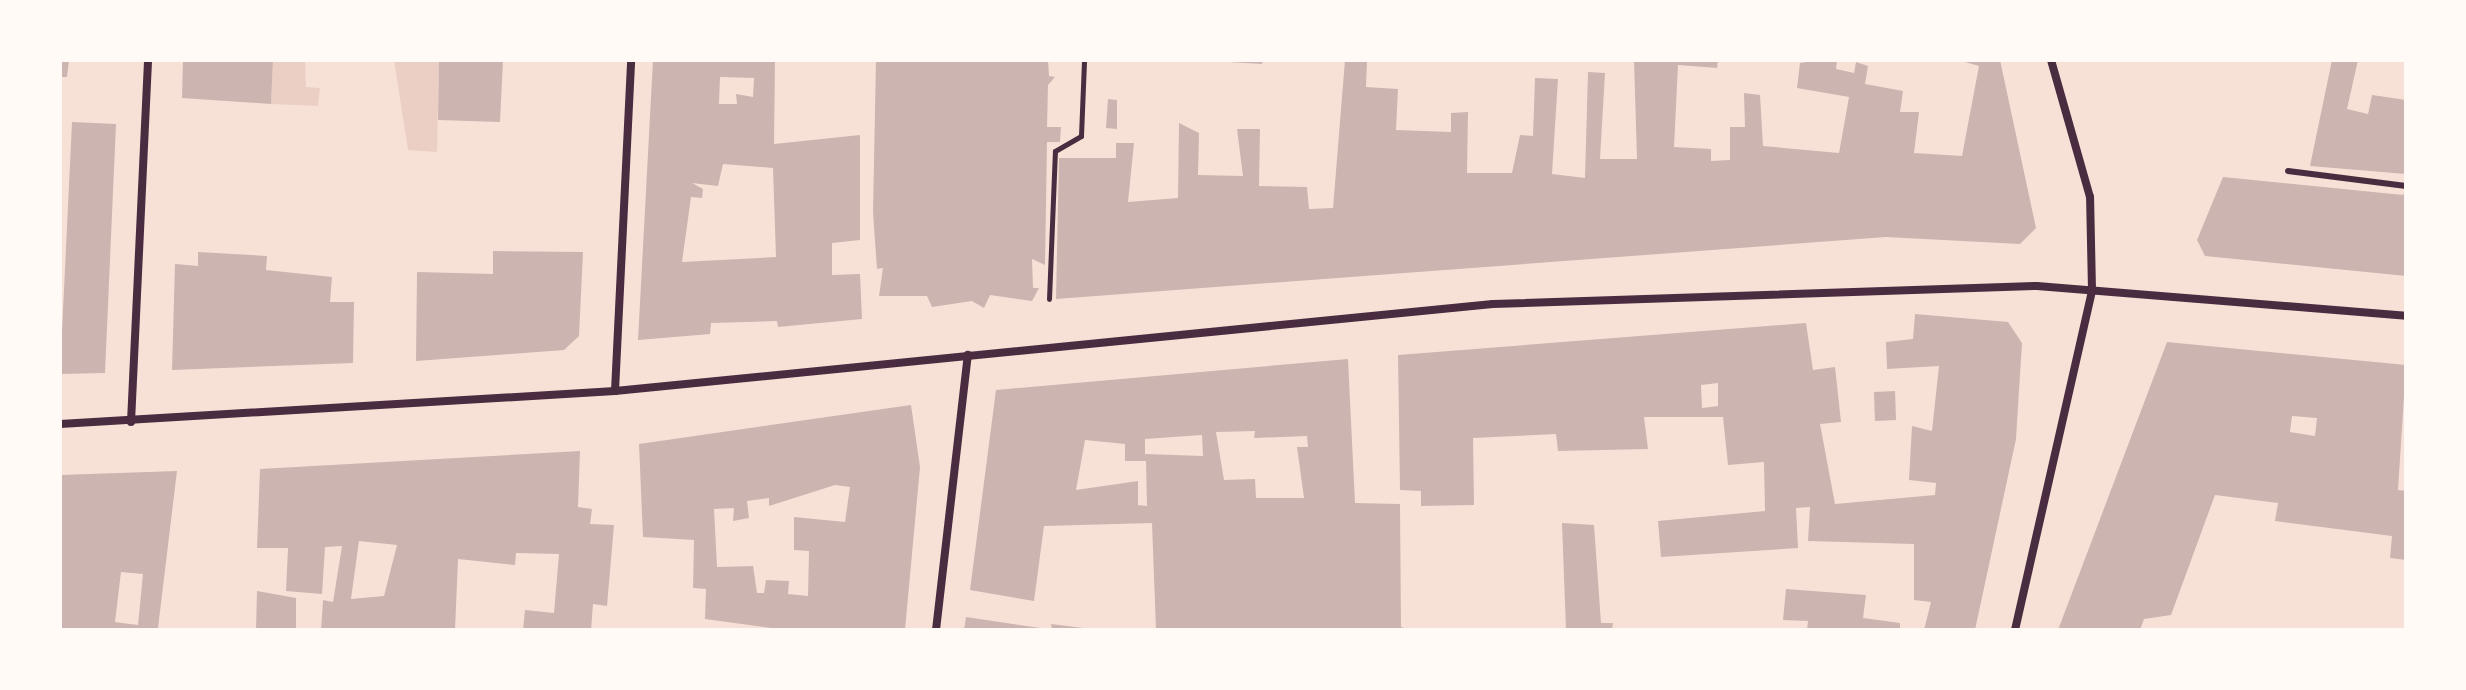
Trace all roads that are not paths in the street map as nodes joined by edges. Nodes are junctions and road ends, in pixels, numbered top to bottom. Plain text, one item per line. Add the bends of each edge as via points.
1 (148, 60) edge
2 (631, 60) edge
3 (2051, 60) edge
4 (2288, 171) dead end
5 (2406, 186) edge
6 (2092, 290) junction
7 (2406, 316) edge
8 (968, 355) junction
9 (615, 391) junction
10 (131, 422) junction
11 (60, 424) edge
12 (936, 630) edge
13 (2015, 630) edge

1 - 10 street
2 - 9 street
3 - 6 street via 2090,197
4 - 5 lane
6 - 7 street
6 - 8 street via 2037,286 1493,304
6 - 13 street
8 - 9 street
8 - 12 street
9 - 10 street
10 - 11 street

